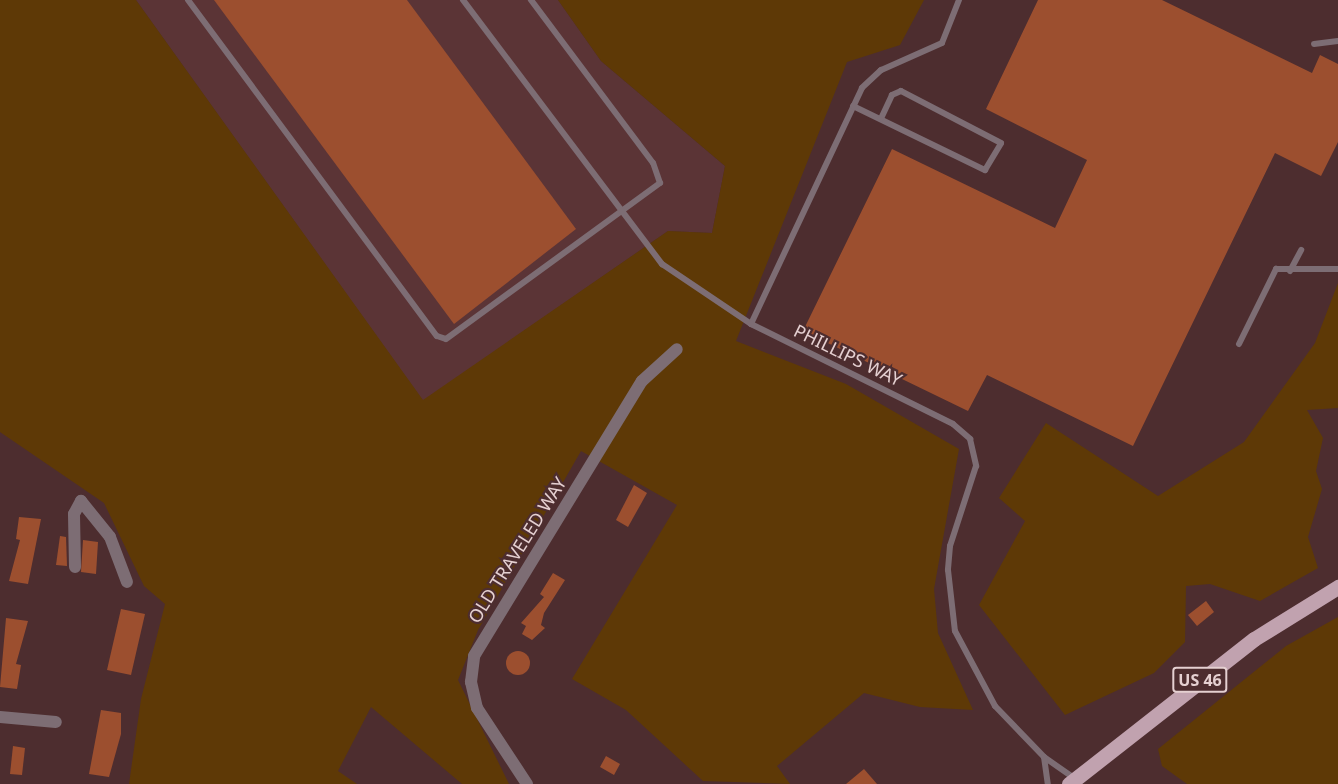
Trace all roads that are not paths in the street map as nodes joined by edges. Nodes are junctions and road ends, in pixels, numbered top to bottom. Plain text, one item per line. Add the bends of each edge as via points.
1 (188, 0) edge
2 (463, 0) edge
3 (531, 0) edge
4 (959, 0) edge
5 (1338, 41) edge
6 (1314, 44) dead end
7 (853, 106) junction
8 (881, 119) junction
9 (623, 214) junction
10 (1301, 250) dead end
11 (1338, 269) edge
12 (1290, 271) junction
13 (751, 324) junction
14 (1239, 344) dead end
15 (676, 349) dead end
16 (75, 567) dead end
17 (127, 582) dead end
18 (1338, 587) edge
19 (0, 719) edge
20 (56, 722) dead end
21 (1044, 757) junction
22 (1072, 781) edge
23 (527, 784) edge
24 (1048, 784) edge

1 - 9 lane via 437,336 456,336
2 - 9 lane, PHILLIPS WAY
3 - 9 lane via 660,173 653,191
4 - 7 lane via 942,43 876,73
5 - 6 lane
7 - 8 lane
7 - 13 lane
8 - 8 lane via 985,170 1001,143 901,91 892,95
9 - 13 lane, PHILLIPS WAY via 662,264
10 - 12 lane
11 - 12 lane
12 - 14 lane via 1276,270
13 - 21 lane, PHILLIPS WAY via 953,424 970,439 976,466 950,546 953,621 981,686
15 - 23 street, OLD TRAVELED WAY via 642,381 474,656 471,682 477,708
16 - 17 street via 74,514 81,501 110,537
18 - 22 main road, US 46 via 1248,643
19 - 20 street
21 - 22 lane, PHILLIPS WAY
21 - 24 lane

